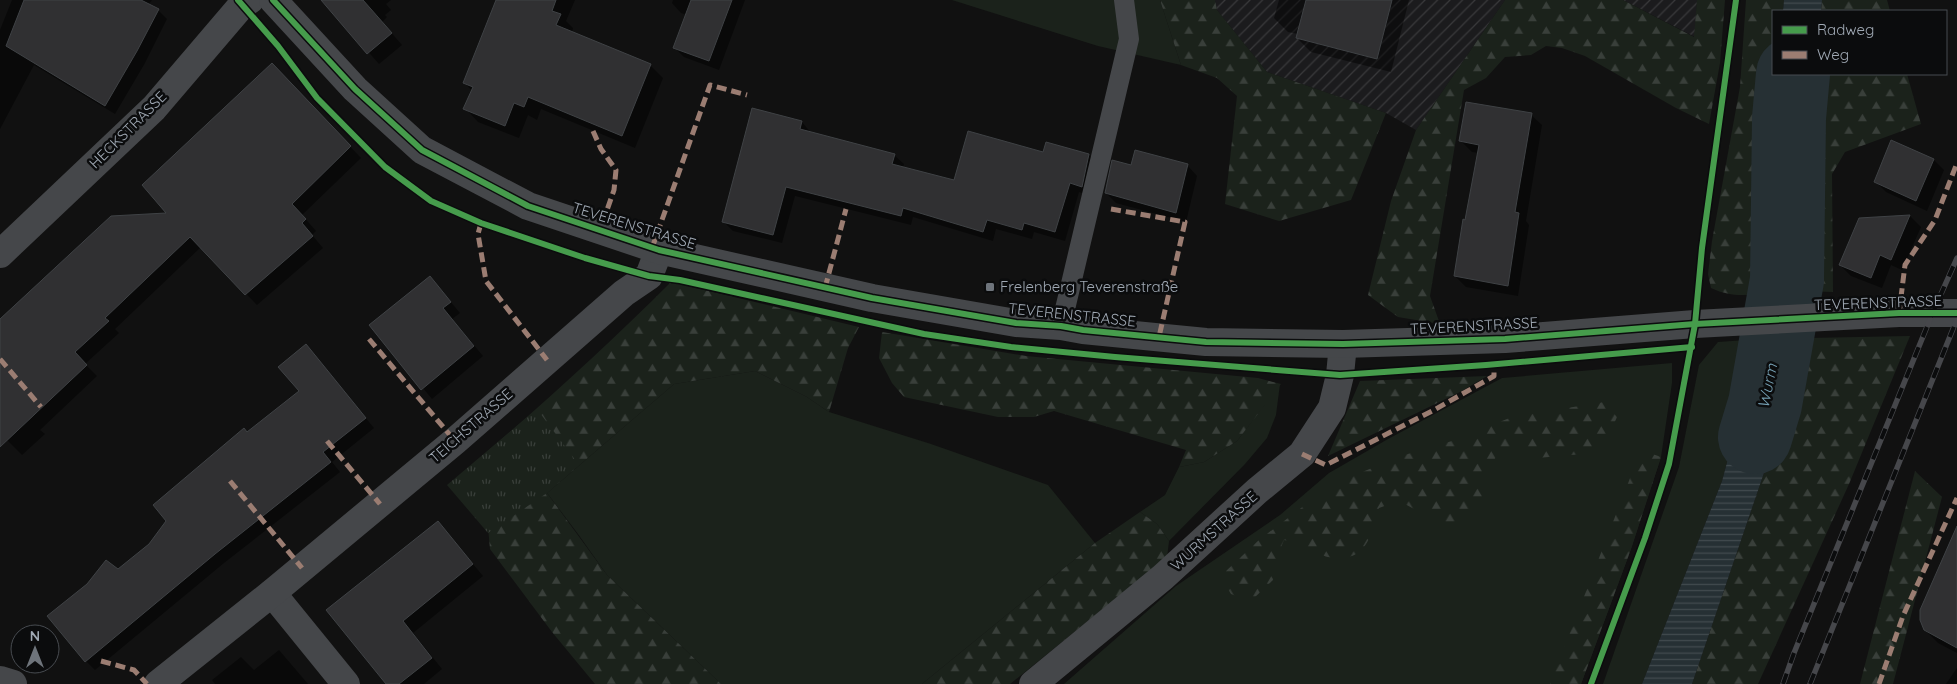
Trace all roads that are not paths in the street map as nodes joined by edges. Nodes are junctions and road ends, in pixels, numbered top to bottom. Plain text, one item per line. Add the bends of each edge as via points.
1 (250, 0) edge
2 (273, 0) edge
3 (1124, 0) edge
4 (659, 250) junction
5 (0, 254) edge
6 (1957, 313) edge
7 (1061, 326) junction
8 (1343, 344) junction
9 (272, 592) junction
10 (0, 680) edge
11 (13, 684) edge
12 (158, 684) edge
13 (346, 684) edge
14 (1033, 684) edge

1 - 5 street, HECKSTRASSE via 242,5 154,108
2 - 4 street, TEVERENSTRASSE via 355,89 422,150 528,206
3 - 7 lane via 1129,40
4 - 7 street, TEVERENSTRASSE via 872,298 1016,323
4 - 9 street, TEICHSTRASSE via 649,276 624,293 455,441
6 - 8 street, TEVERENSTRASSE via 1696,324 1505,339
7 - 8 street, TEVERENSTRASSE via 1206,342
8 - 14 street, WURMSTRASSE via 1332,408 1302,454 1163,578
9 - 12 street, TEICHSTRASSE
9 - 13 street
10 - 11 street

